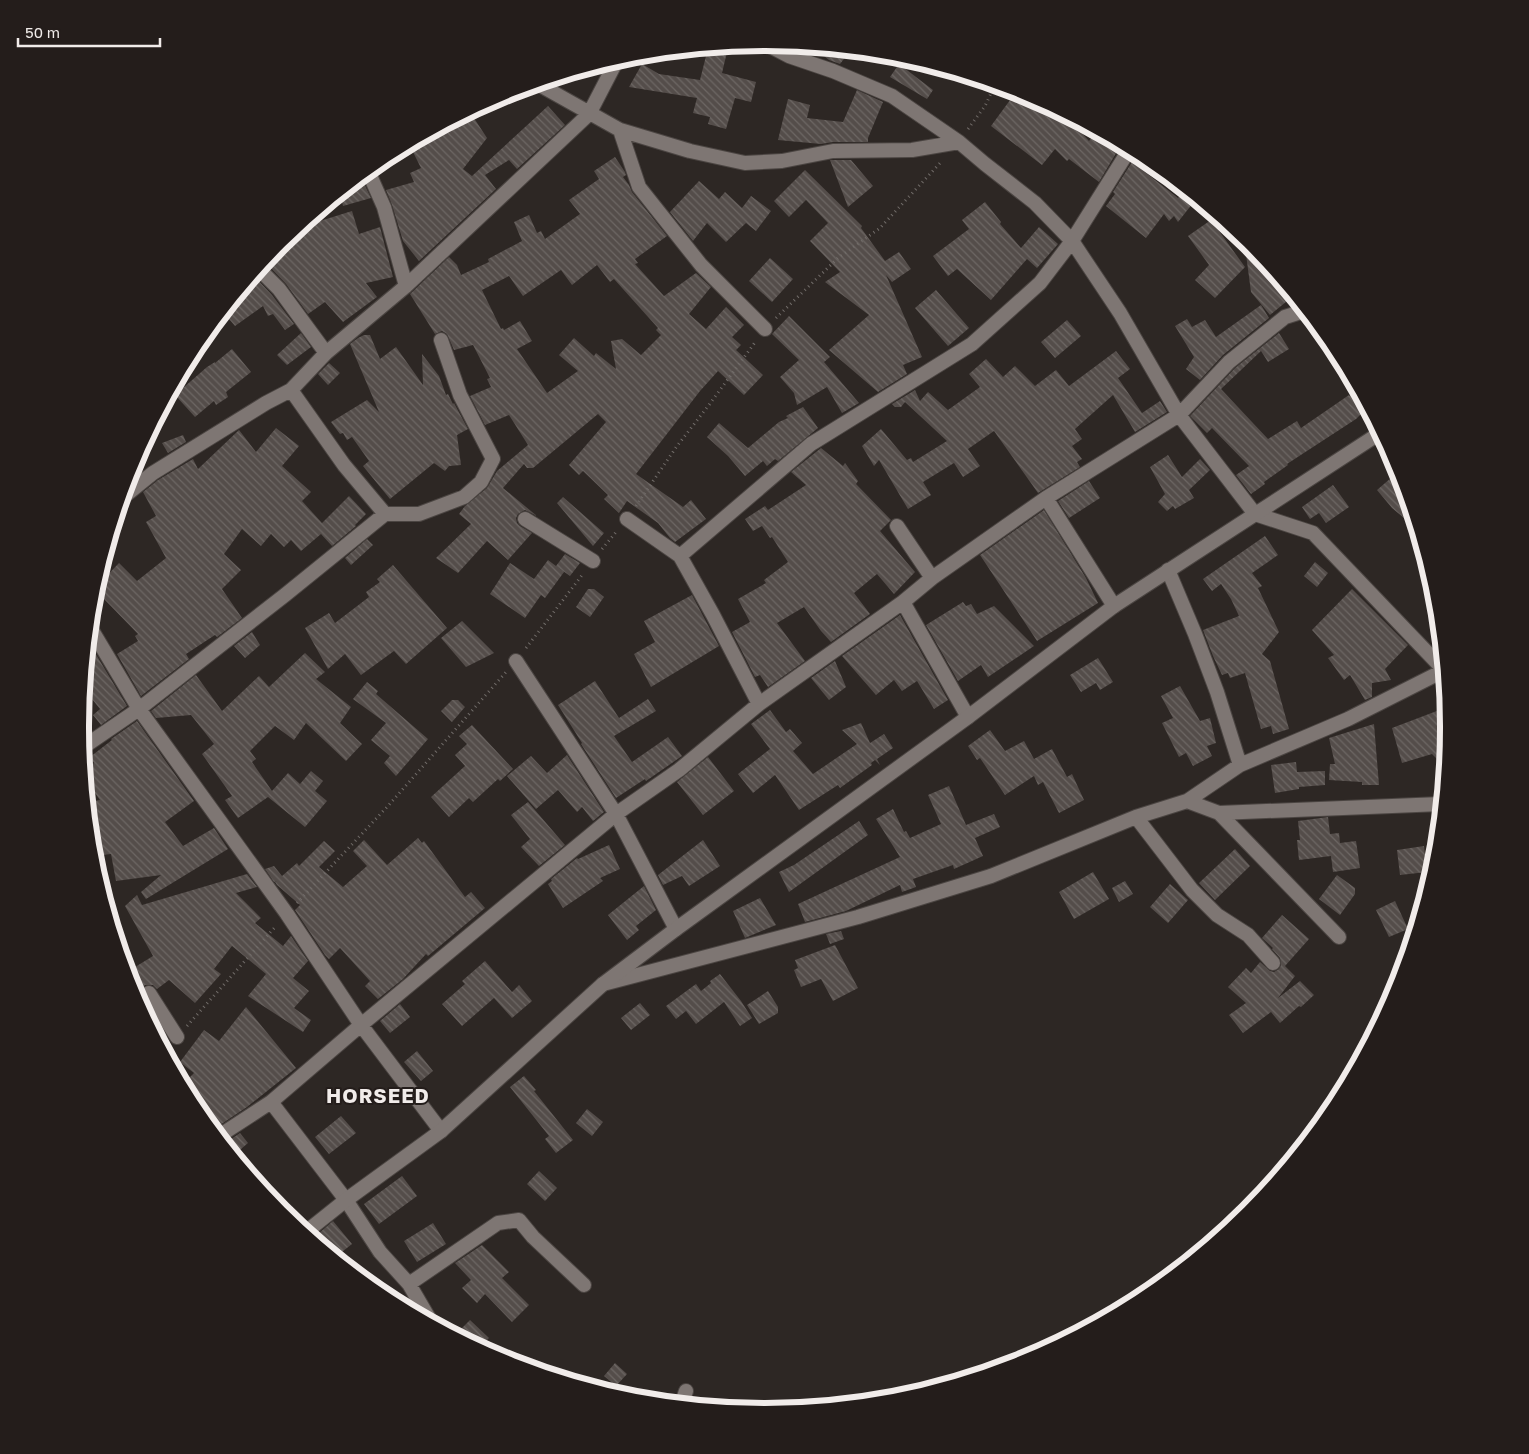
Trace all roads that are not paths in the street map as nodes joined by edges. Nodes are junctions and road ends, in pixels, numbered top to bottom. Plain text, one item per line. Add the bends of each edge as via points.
1 (781, 52) edge
2 (613, 69) edge
3 (545, 88) edge
4 (590, 114) junction
5 (620, 130) junction
6 (959, 142) junction
7 (1125, 156) edge
8 (371, 178) edge
9 (1072, 241) junction
10 (263, 273) edge
11 (406, 286) junction
12 (1298, 313) edge
13 (765, 329) dead end
14 (441, 340) dead end
15 (326, 352) junction
16 (291, 390) junction
17 (1179, 414) junction
18 (1375, 436) edge
19 (132, 490) edge
20 (1046, 498) junction
21 (385, 514) junction
22 (1255, 514) junction
23 (525, 519) dead end
24 (628, 519) dead end
25 (897, 526) dead end
26 (680, 556) junction
27 (593, 561) dead end
28 (1168, 570) junction
29 (932, 578) junction
30 (904, 602) junction
31 (1114, 606) junction
32 (95, 636) edge
33 (516, 661) dead end
34 (1437, 663) edge
35 (1438, 673) edge
36 (759, 704) junction
37 (139, 708) junction
38 (968, 717) junction
39 (89, 743) edge
40 (1240, 765) junction
41 (1186, 801) junction
42 (1435, 804) edge
43 (1219, 813) junction
44 (616, 814) junction
45 (1136, 817) junction
46 (676, 929) junction
47 (1339, 937) dead end
48 (1273, 963) dead end
49 (603, 984) junction
50 (149, 993) dead end
51 (361, 1025) junction
52 (177, 1037) dead end
53 (271, 1102) junction
54 (441, 1131) junction
55 (224, 1133) edge
56 (346, 1200) junction
57 (311, 1228) edge
58 (409, 1284) junction
59 (584, 1285) dead end
60 (424, 1310) edge

1 - 6 street via 892,96
2 - 4 street
3 - 4 street
4 - 5 street
4 - 11 street
5 - 6 street via 745,163 782,161 833,152 912,150
5 - 13 street via 639,187 701,265
6 - 9 street via 1035,203
7 - 9 street
8 - 11 street via 384,207
9 - 17 street via 1120,313
9 - 26 street via 1040,283 972,344 811,444
10 - 15 street
11 - 15 street
12 - 17 street via 1285,317 1229,362
14 - 21 street via 460,395 493,459 481,482 464,497 419,514
15 - 16 street
16 - 19 street via 266,402 161,468
16 - 21 street via 344,465
17 - 20 street
17 - 22 street
18 - 22 street
20 - 29 street
20 - 31 street
21 - 37 street
22 - 28 street
22 - 34 street via 1313,533
23 - 27 street
24 - 26 street
25 - 29 street
26 - 36 street
28 - 31 street
28 - 40 street via 1218,692
29 - 30 street
30 - 36 street
30 - 38 street
31 - 38 street
32 - 37 street
33 - 44 street
35 - 40 street via 1348,719
36 - 44 street via 679,770
37 - 39 street
37 - 51 street via 287,914
38 - 46 street
40 - 41 street
41 - 43 street
41 - 45 street
42 - 43 street
43 - 47 street
44 - 46 street
44 - 51 street
45 - 48 street via 1192,890 1217,915 1248,936
45 - 49 street via 991,876 858,917
46 - 49 street
49 - 54 street
50 - 52 street
51 - 53 street
51 - 54 street
53 - 55 street
53 - 56 street
54 - 56 street
56 - 57 street
56 - 58 street via 380,1252
58 - 59 street via 498,1223 519,1220
58 - 60 street

